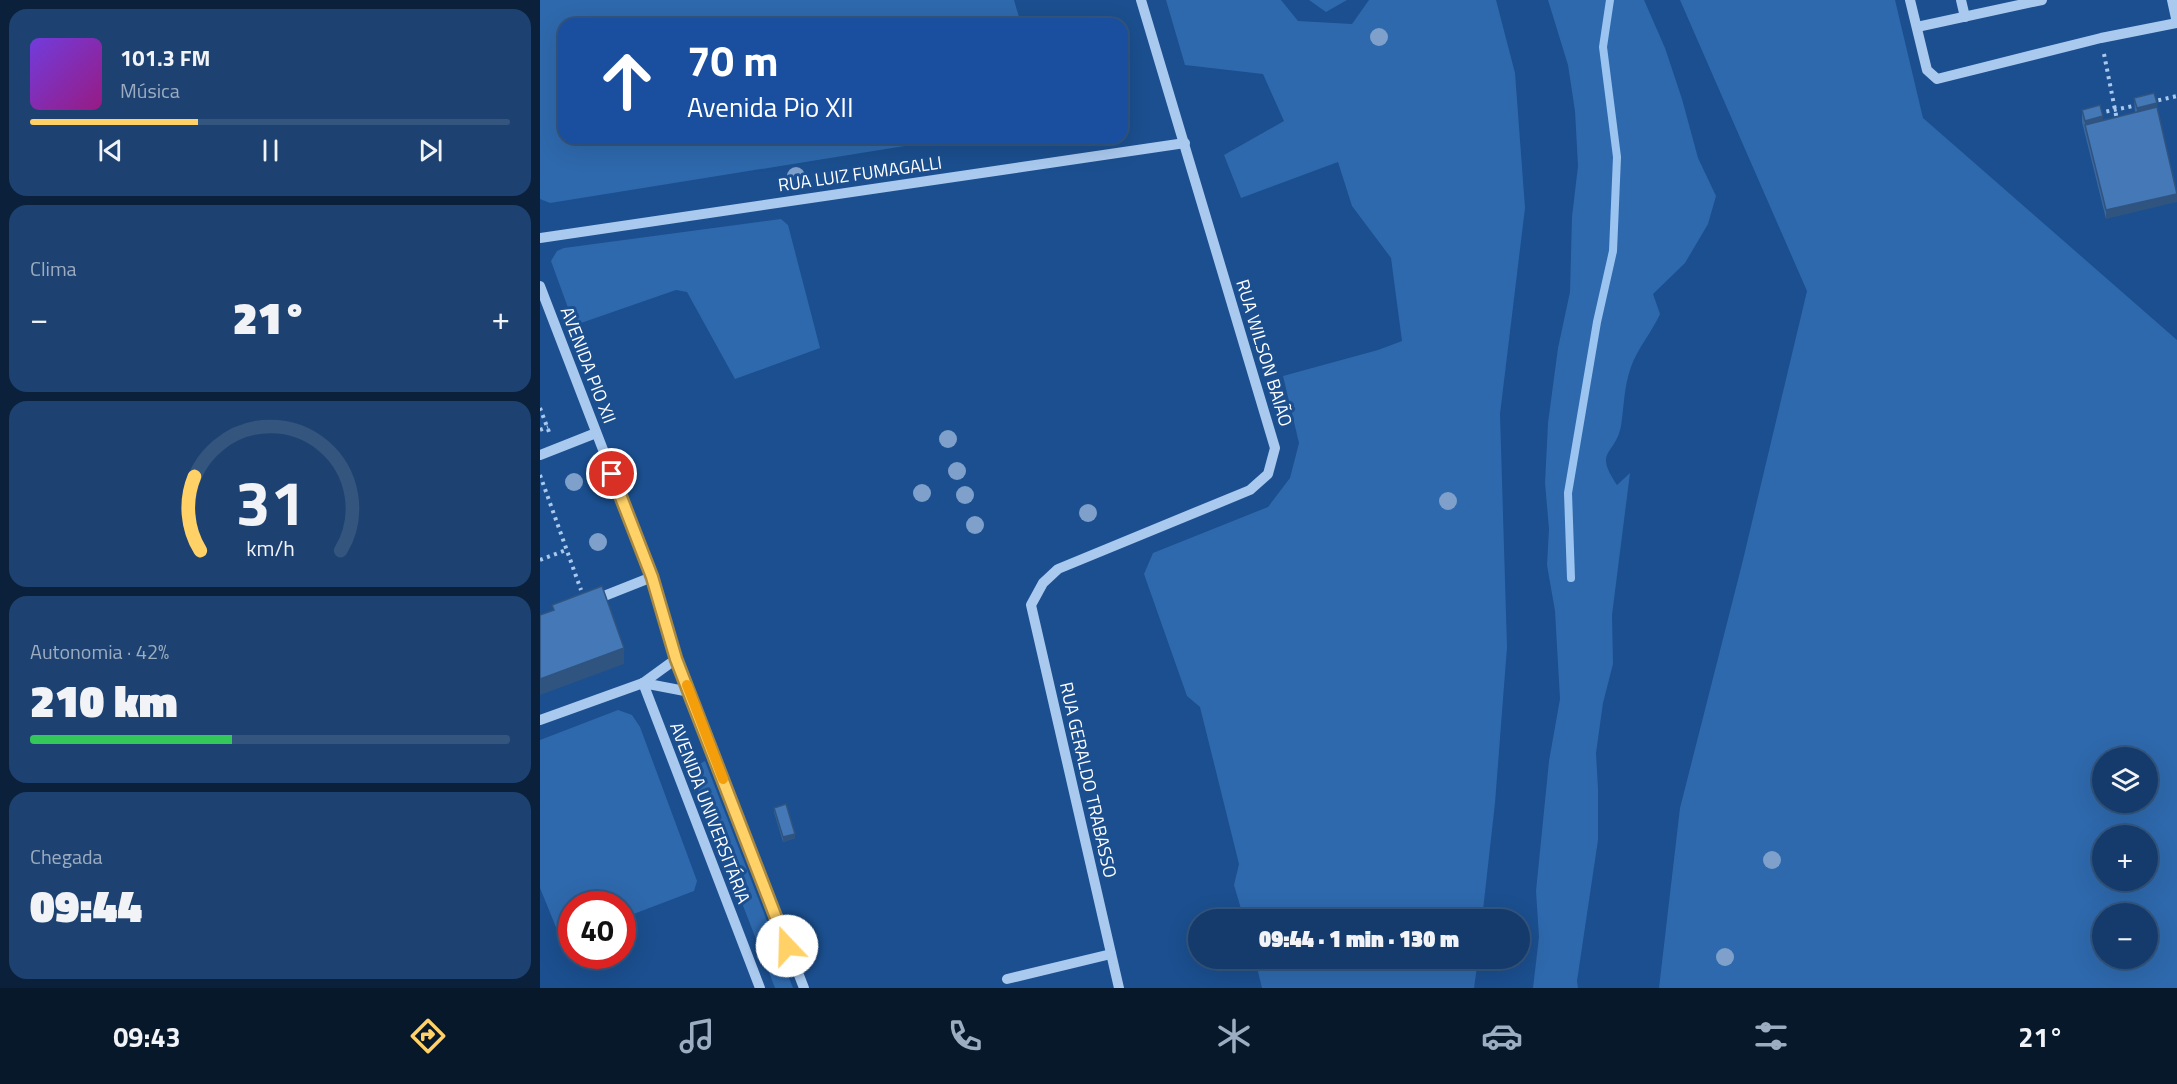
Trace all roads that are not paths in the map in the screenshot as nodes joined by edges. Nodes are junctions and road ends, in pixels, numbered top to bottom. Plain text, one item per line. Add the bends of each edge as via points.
1 (1141, 0) edge
2 (1910, 0) edge
3 (1961, 0) edge
4 (2042, 0) edge
5 (2172, 0) edge
6 (1965, 17) junction
7 (2177, 23) edge
8 (1917, 27) junction
9 (1185, 143) junction
10 (540, 238) edge
11 (540, 286) edge
12 (596, 433) junction
13 (540, 454) edge
14 (652, 577) junction
15 (1043, 583) joint
16 (586, 604) edge
17 (676, 659) junction
18 (643, 683) junction
19 (690, 692) junction
20 (540, 720) edge
21 (1111, 954) junction
22 (1007, 979) dead end
23 (760, 988) edge
24 (804, 988) edge
25 (1119, 988) edge

1 - 9 street, RUA WILSON BAIÃO
2 - 8 street
3 - 6 street
4 - 6 street
5 - 7 street
6 - 8 street
7 - 8 street via 1937,79 1927,70
9 - 10 street, RUA LUIZ FUMAGALLI
9 - 15 street, RUA WILSON BAIÃO via 1275,448 1268,474 1250,490 1058,569
11 - 12 street, AVENIDA PIO XII
12 - 13 street
12 - 14 street, AVENIDA PIO XII
14 - 16 street
14 - 17 street, AVENIDA PIO XII
15 - 21 street, RUA GERALDO TRABASSO via 1031,605
17 - 18 street
17 - 19 street, AVENIDA PIO XII
18 - 19 street
18 - 20 street
18 - 23 street, AVENIDA UNIVERSITÁRIA
19 - 24 street, AVENIDA UNIVERSITÁRIA
21 - 22 street
21 - 25 street, RUA GERALDO TRABASSO

